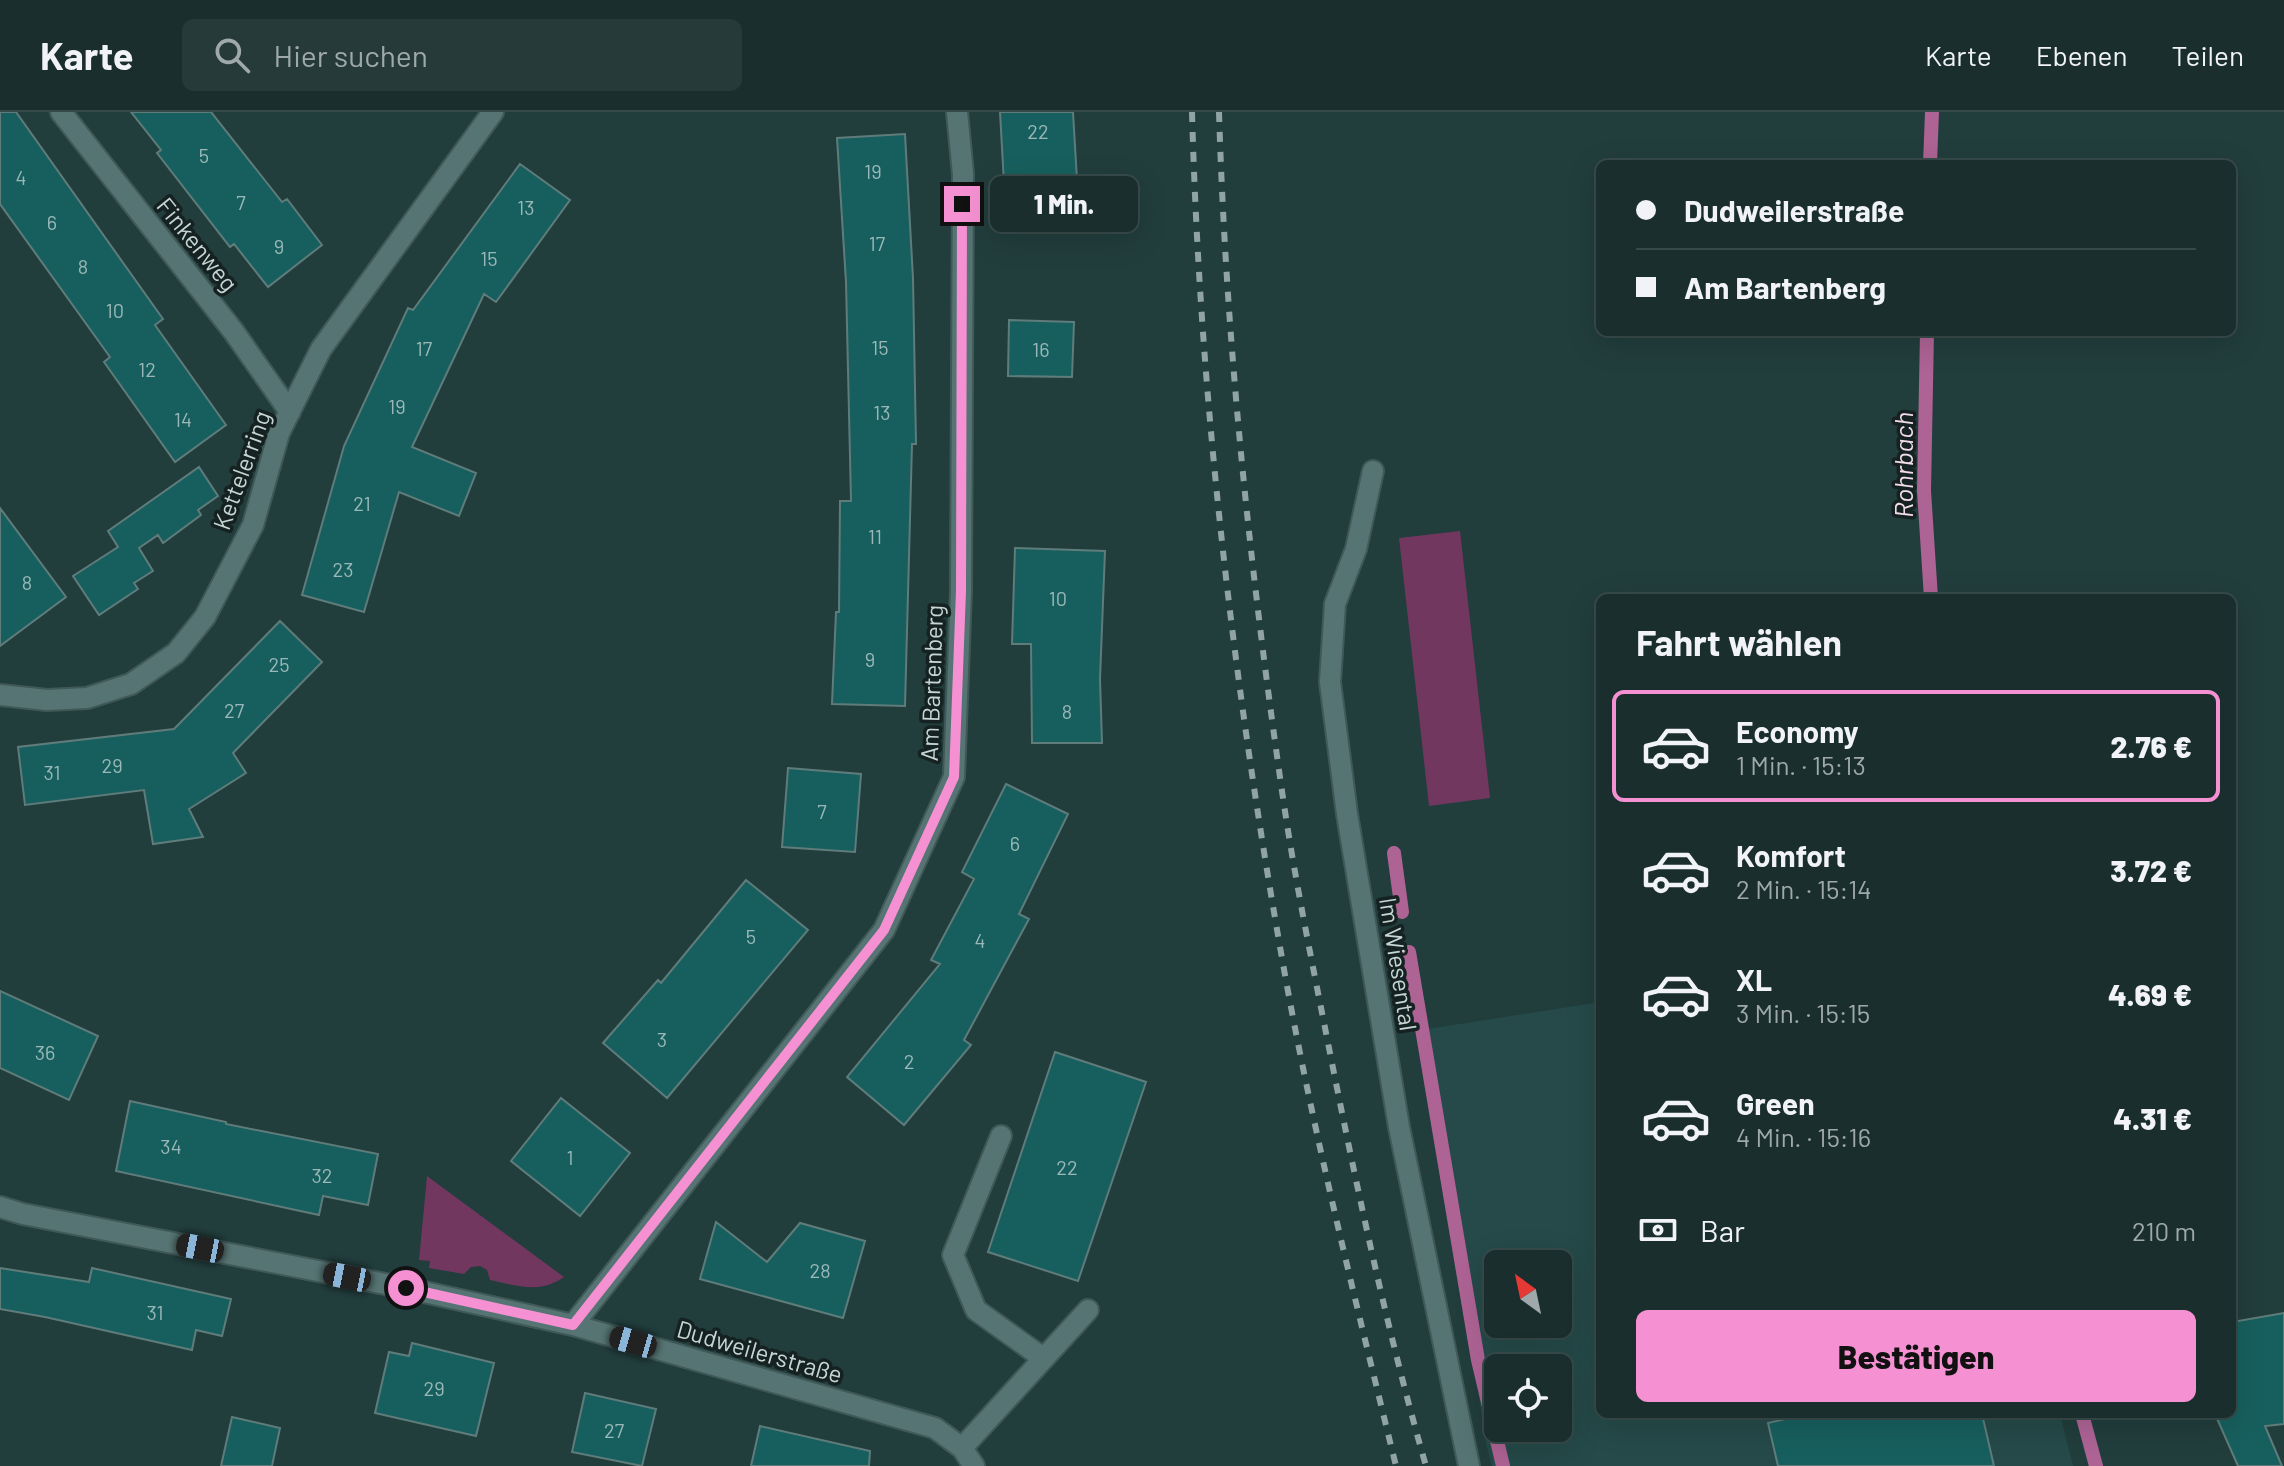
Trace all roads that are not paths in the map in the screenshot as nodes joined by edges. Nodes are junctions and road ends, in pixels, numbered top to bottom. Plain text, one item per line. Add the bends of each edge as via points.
1 (61, 112) edge
2 (493, 112) edge
3 (957, 112) edge
4 (290, 412) junction
5 (1373, 471) dead end
6 (0, 695) edge
7 (1001, 1136) dead end
8 (0, 1207) edge
9 (1088, 1310) dead end
10 (573, 1325) junction
11 (1043, 1358) junction
12 (968, 1457) edge
13 (1469, 1466) edge

1 - 4 street, Finkenweg via 234,332
2 - 4 street, Kettelerring via 321,349
3 - 10 street, Am Bartenberg via 963,190 961,591 954,777 884,930
4 - 6 street, Kettelerring via 253,525 205,617 176,653 131,684 87,698
5 - 13 street, Im Wiesental via 1356,549 1335,604 1330,682 1399,1127
7 - 11 street via 953,1255 976,1310
8 - 10 street, Dudweilerstraße
9 - 11 street
10 - 12 street, Dudweilerstraße via 935,1428
11 - 12 street

